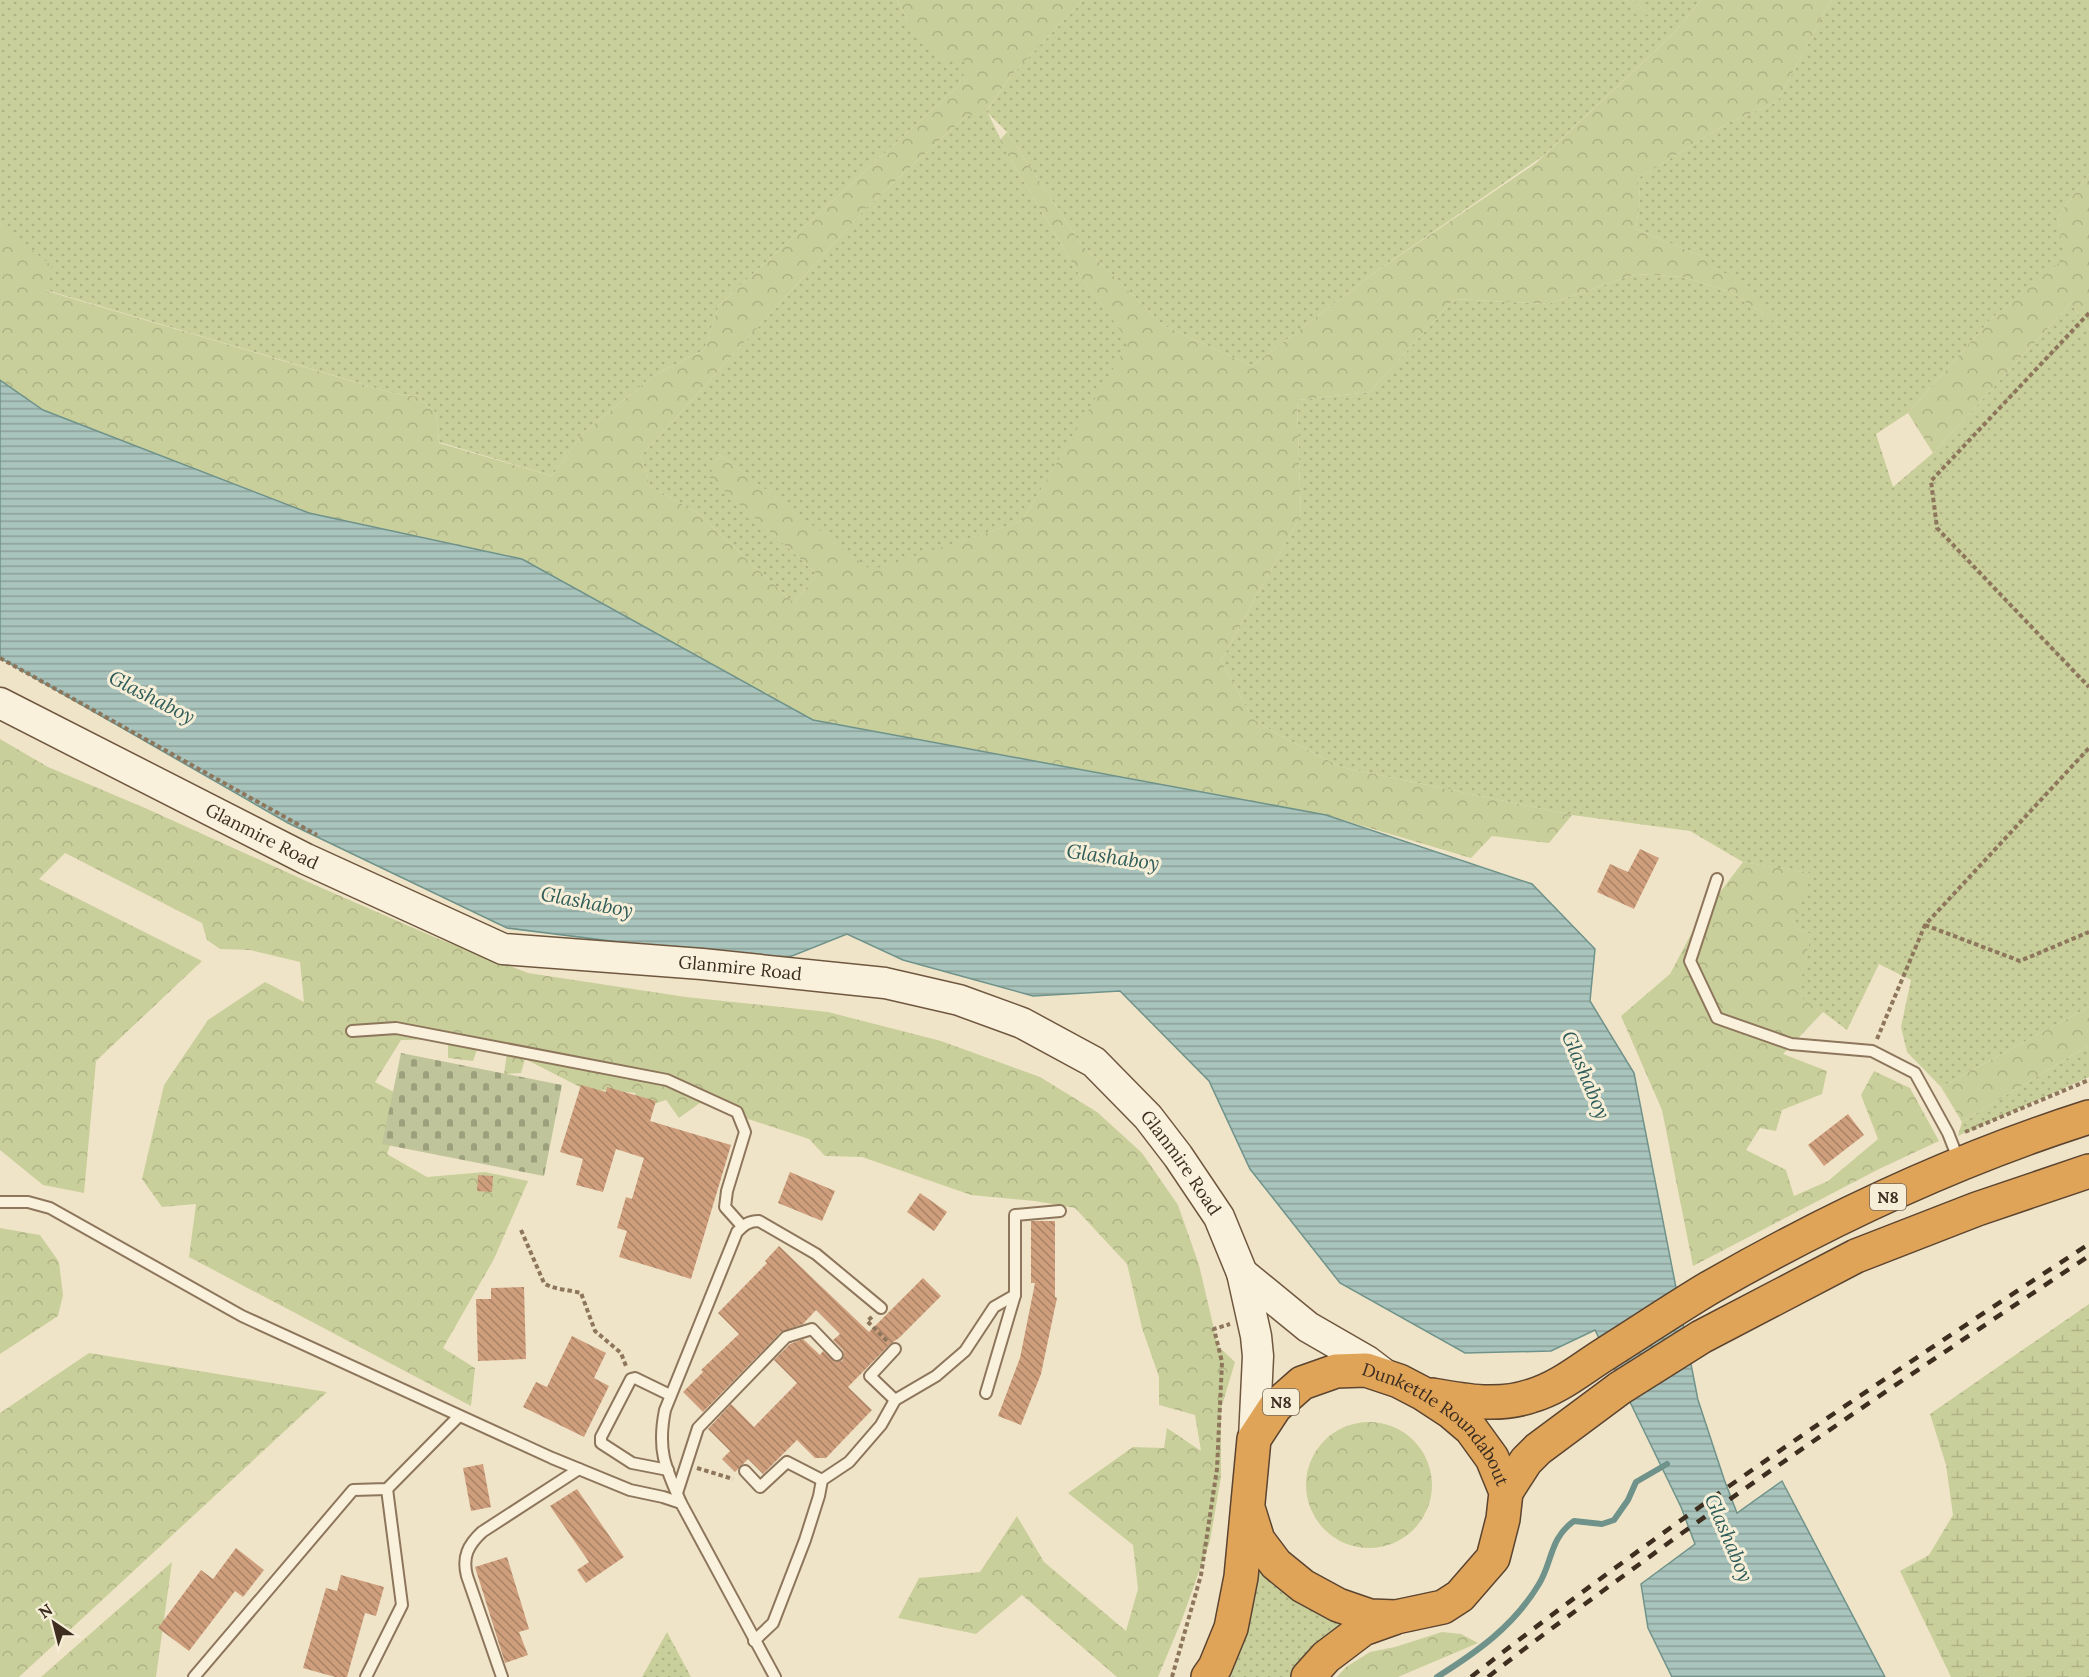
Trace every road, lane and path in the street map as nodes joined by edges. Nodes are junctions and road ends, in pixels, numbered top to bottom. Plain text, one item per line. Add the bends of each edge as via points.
1 (2089, 313) edge
2 (0, 658) edge
3 (2089, 687) edge
4 (0, 703) edge
5 (2089, 748) edge
6 (325, 840) dead end
7 (1717, 879) dead end
8 (1925, 925) junction
9 (2089, 932) edge
10 (351, 1031) dead end
11 (1872, 1051) junction
12 (2089, 1117) edge
13 (1960, 1164) junction
14 (2089, 1171) edge
15 (0, 1202) edge
16 (1060, 1211) dead end
17 (742, 1226) junction
18 (521, 1230) dead end
19 (1242, 1273) junction
20 (1015, 1295) junction
21 (881, 1308) joint
22 (1232, 1324) dead end
23 (895, 1349) joint
24 (837, 1355) dead end
25 (1389, 1378) junction
26 (631, 1379) junction
27 (986, 1393) dead end
28 (1422, 1393) junction
29 (670, 1395) junction
30 (895, 1400) junction
31 (459, 1416) junction
32 (1254, 1439) junction
33 (685, 1464) junction
34 (579, 1469) junction
35 (668, 1470) junction
36 (745, 1471) joint
37 (822, 1480) junction
38 (387, 1489) junction
39 (1506, 1492) junction
40 (679, 1498) junction
41 (1248, 1511) junction
42 (1396, 1617) junction
43 (754, 1641) junction
44 (194, 1677) edge
45 (366, 1677) edge
46 (502, 1677) edge
47 (775, 1677) edge
48 (1172, 1677) edge
49 (1208, 1677) edge
50 (1308, 1677) edge

1 - 3 path via 1931,481 1936,528
2 - 6 path
4 - 19 main road, Glanmire Road via 306,859 503,949 885,983 959,1000 1022,1023 1094,1062 1148,1116 1219,1217
5 - 8 path
7 - 11 lane via 1690,961 1717,1018 1791,1044
8 - 9 path via 2020,961
8 - 11 path
10 - 17 lane via 396,1028 667,1080 737,1112 745,1132 725,1207
11 - 13 lane via 1915,1072
12 - 13 highway, N8
13 - 28 highway, N8 via 1760,1259 1557,1385 1529,1397 1475,1403
14 - 39 highway, N8 via 1856,1256 1701,1338 1620,1388 1538,1449
15 - 31 lane via 28,1202 50,1208 242,1316
16 - 20 lane via 1015,1215
17 - 21 lane via 759,1221 816,1254
17 - 29 lane
18 - 26 path via 544,1283 581,1293 595,1331 621,1353
19 - 25 main road via 1308,1327 1367,1360
19 - 32 main road, Glanmire Road via 1256,1336
20 - 27 lane
20 - 30 lane via 994,1307 965,1351 936,1376
21 - 23 path via 867,1321
22 - 48 path via 1214,1329 1222,1362 1217,1469 1201,1575
23 - 30 lane via 870,1376
24 - 33 lane via 812,1329 786,1336 698,1428
25 - 28 highway, Dunkettle Roundabout / N8
25 - 32 highway, Dunkettle Roundabout / N8 via 1366,1370 1336,1371 1302,1383 1275,1407
26 - 29 lane
26 - 35 lane via 601,1443 632,1462
28 - 39 highway, Dunkettle Roundabout / N8 via 1471,1429 1492,1458
29 - 35 lane via 660,1441
30 - 37 lane via 881,1425 849,1462
31 - 34 lane
31 - 38 lane
32 - 41 highway, Dunkettle Roundabout / N8
33 - 36 path via 737,1480
33 - 40 lane
34 - 40 lane via 630,1490
34 - 46 lane via 482,1532 466,1552 467,1576
35 - 40 lane
36 - 37 lane via 760,1487 787,1462
37 - 43 lane via 805,1540 773,1623
38 - 44 lane via 353,1490
38 - 45 lane via 402,1605
39 - 42 highway, Dunkettle Roundabout / N8 via 1493,1558 1460,1596 1443,1607
40 - 43 lane
41 - 42 highway, Dunkettle Roundabout / N8 via 1258,1540 1276,1564 1303,1586 1370,1617
41 - 49 highway, N8 via 1231,1628
42 - 50 highway, N8 via 1364,1629 1326,1657
43 - 47 lane

